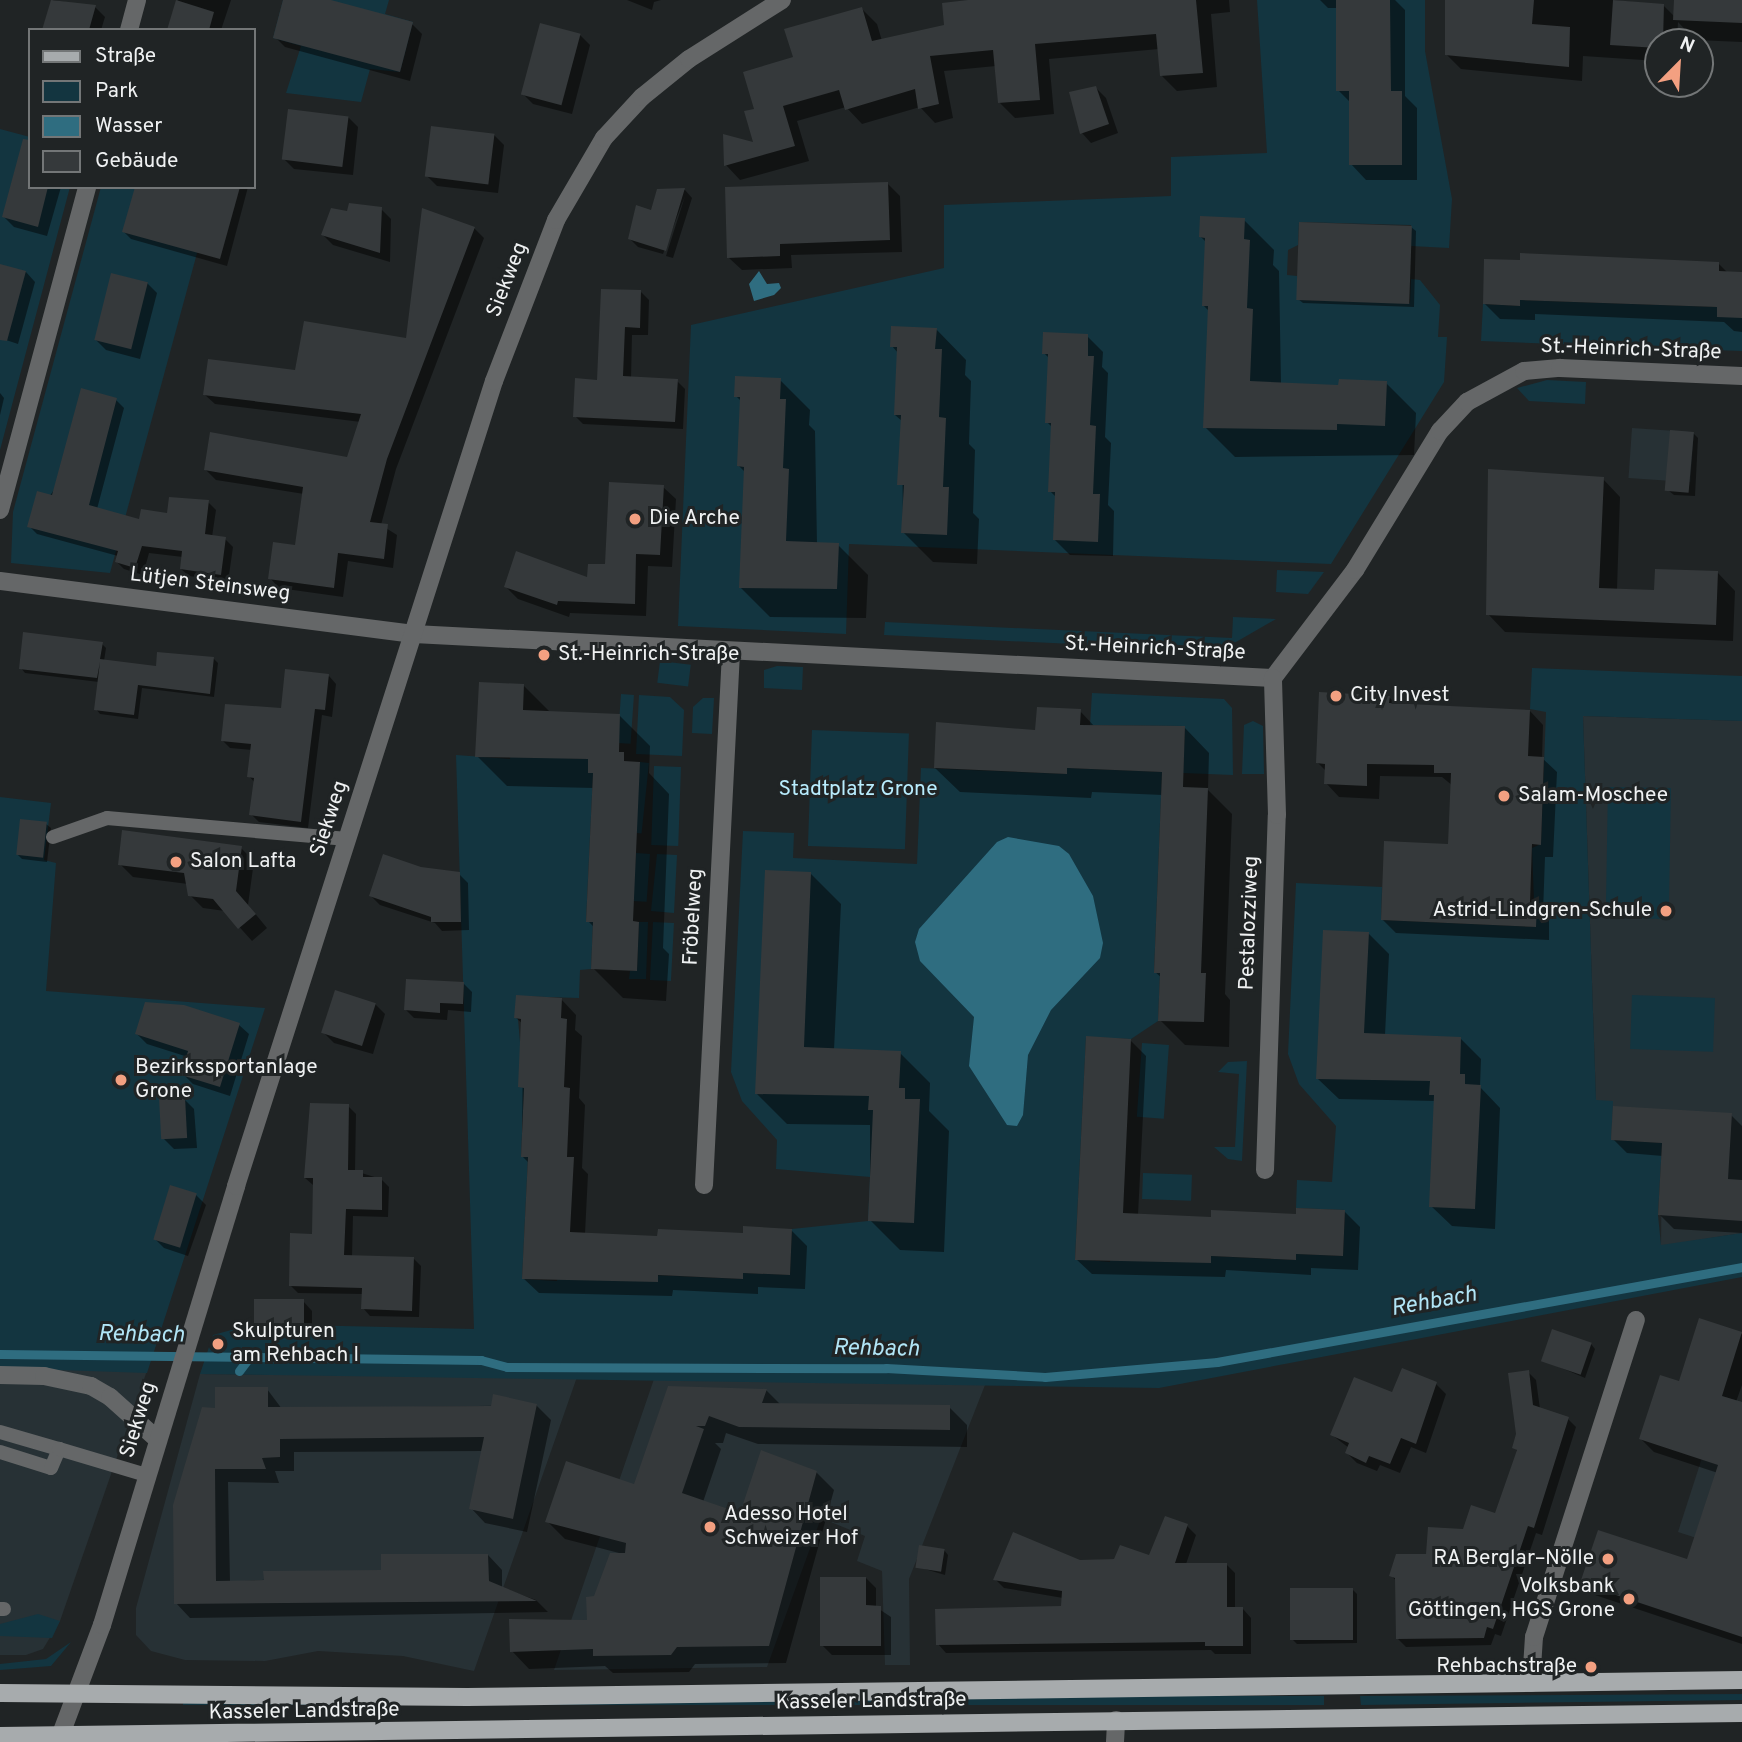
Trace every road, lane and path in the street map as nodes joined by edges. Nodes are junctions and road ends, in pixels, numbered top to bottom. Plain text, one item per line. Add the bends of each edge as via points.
1 (137, 0) edge
2 (782, 0) edge
3 (130, 28) edge
4 (85, 189) edge
5 (1742, 376) edge
6 (0, 510) edge
7 (0, 581) edge
8 (414, 634) junction
9 (731, 652) junction
10 (1273, 678) junction
11 (53, 837) dead end
12 (347, 839) junction
13 (1265, 1170) dead end
14 (704, 1185) dead end
15 (1636, 1320) dead end
16 (0, 1375) edge
17 (0, 1432) edge
18 (157, 1438) junction
19 (59, 1449) junction
20 (0, 1452) edge
21 (146, 1475) junction
22 (1742, 1680) edge
23 (1531, 1683) junction
24 (0, 1693) edge
25 (77, 1693) junction
26 (1742, 1713) edge
27 (1116, 1720) junction
28 (0, 1736) edge
29 (60, 1739) edge
30 (1115, 1742) edge

1 - 3 street
2 - 8 street, Siekweg via 689,58 642,97 604,138 555,220 494,381
4 - 6 street
5 - 10 street, St.-Heinrich-Straße via 1560,368 1524,371 1466,402 1440,430 1355,570
7 - 8 street, Lütjen Steinsweg
8 - 9 street, St.-Heinrich-Straße
8 - 12 street, Siekweg
9 - 10 street, St.-Heinrich-Straße
9 - 14 street, Fröbelweg
10 - 13 street, Pestalozziweg via 1277,815
11 - 12 lane via 107,818
12 - 18 street, Siekweg
15 - 23 street via 1534,1637
16 - 18 street via 44,1376 91,1386
17 - 19 lane
18 - 21 street, Siekweg
19 - 20 lane via 51,1468
19 - 21 lane
21 - 25 street, Siekweg
22 - 23 main road, Kasseler Landstraße
23 - 25 main road, Kasseler Landstraße via 467,1697
24 - 25 main road, Kasseler Landstraße
25 - 29 street, Siekweg
26 - 27 main road, Kasseler Landstraße
27 - 29 main road, Kasseler Landstraße
27 - 30 street
28 - 29 main road, Kasseler Landstraße

